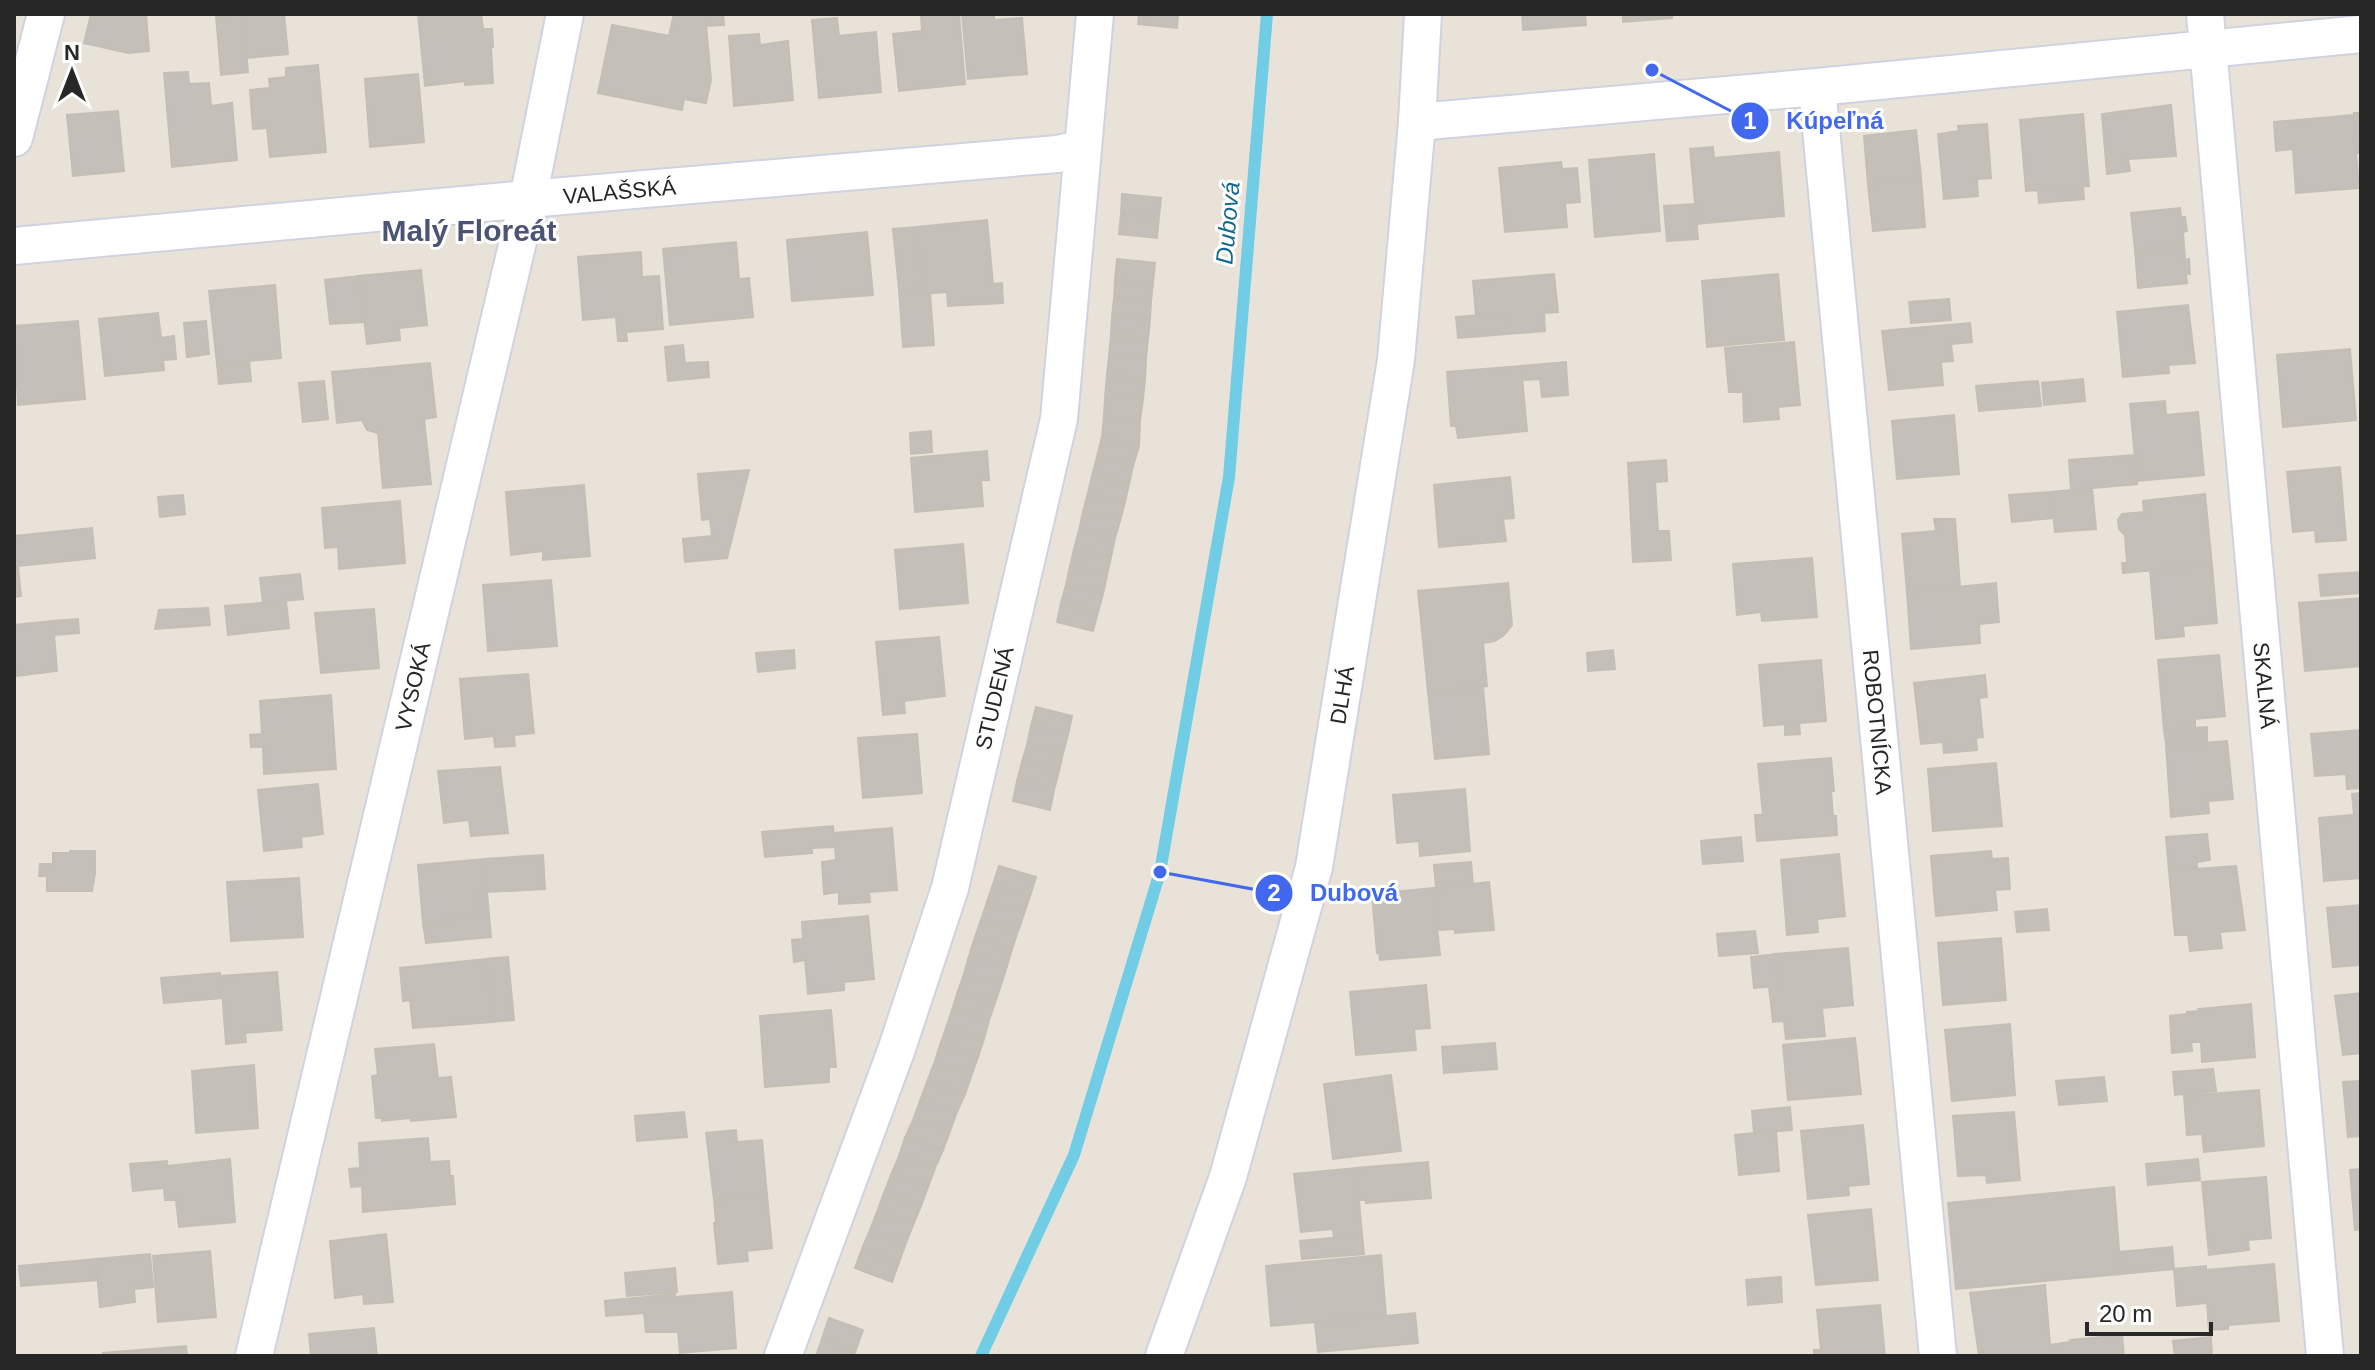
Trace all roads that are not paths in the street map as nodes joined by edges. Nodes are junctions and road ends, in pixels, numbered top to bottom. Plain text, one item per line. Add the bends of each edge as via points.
1 (46, 14) edge
2 (565, 14) edge
3 (1095, 14) edge
4 (1423, 14) edge
5 (2206, 31) edge
6 (2361, 34) edge
7 (1817, 87) junction
8 (1417, 122) junction
9 (14, 138) edge
10 (1082, 149) junction
11 (528, 199) junction
12 (14, 246) edge
13 (254, 1356) edge
14 (783, 1356) edge
15 (1164, 1356) edge
16 (1938, 1356) edge
17 (2325, 1356) edge

1 - 9 street
2 - 11 street, VYSOKÁ
3 - 10 street, STUDENÁ
4 - 8 street, DLHÁ
5 - 6 street
5 - 7 street
5 - 17 street, SKALNÁ
7 - 8 street
7 - 16 street, ROBOTNÍCKA
8 - 15 street, DLHÁ via 1396,360 1314,867 1228,1177
10 - 11 street, VALAŠSKÁ
10 - 14 street, STUDENÁ via 1059,419 950,888
11 - 12 street, VALAŠSKÁ
11 - 13 street, VYSOKÁ

